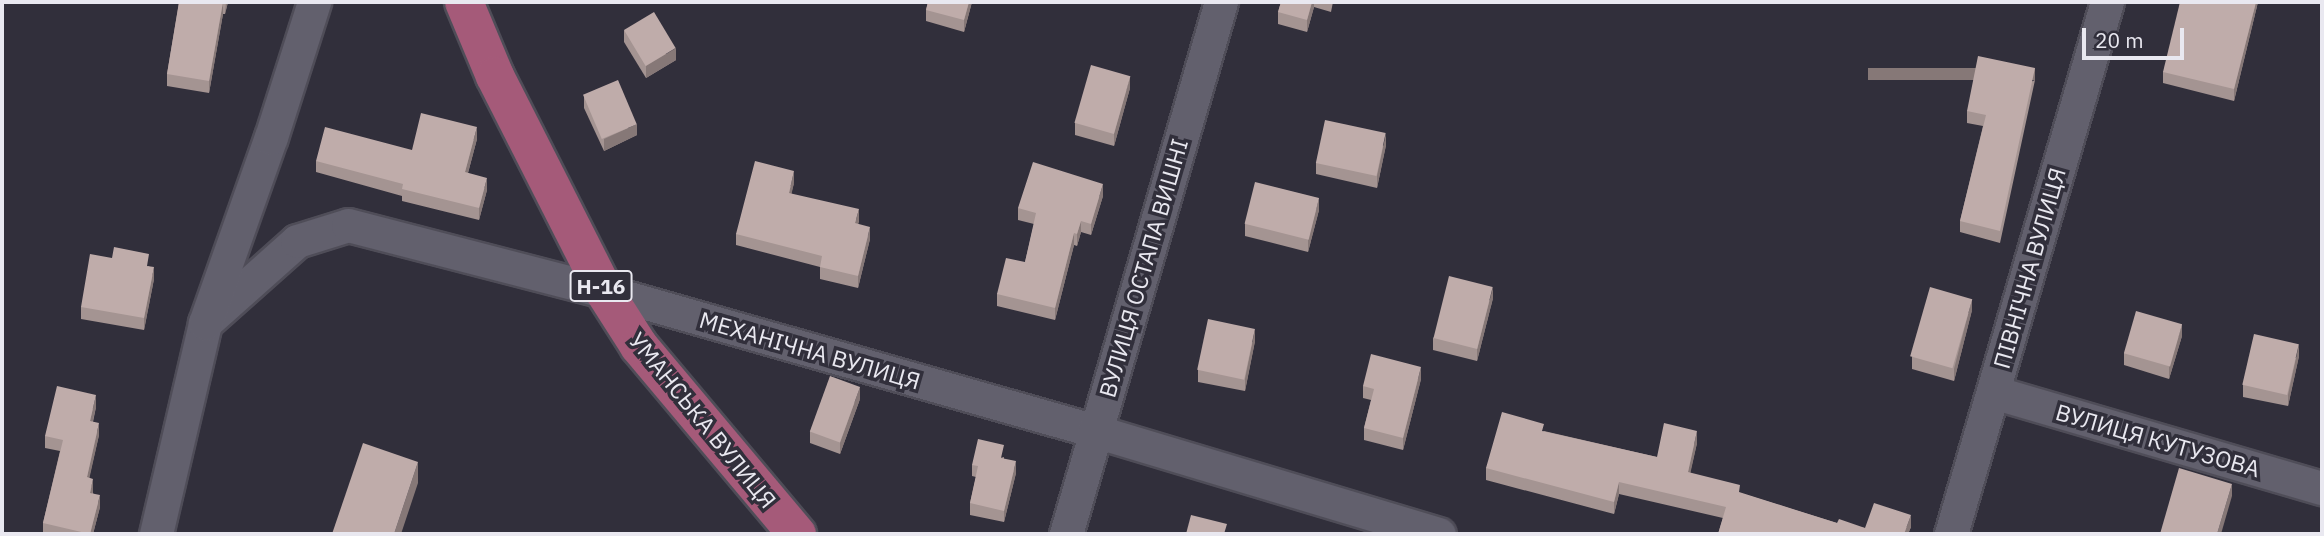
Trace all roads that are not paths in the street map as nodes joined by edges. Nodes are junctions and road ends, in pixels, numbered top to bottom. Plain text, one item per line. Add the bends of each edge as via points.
1 (314, 2) edge
2 (464, 2) edge
3 (1222, 2) edge
4 (2107, 2) edge
5 (604, 291) junction
6 (205, 323) junction
7 (1993, 392) junction
8 (1095, 431) junction
9 (2322, 488) edge
10 (156, 534) edge
11 (797, 534) edge
12 (1066, 534) edge
13 (1439, 534) edge
14 (1951, 534) edge

1 - 6 street
2 - 5 main road, УМАНСЬКА ВУЛИЦЯ / Н-16 via 495,76
3 - 8 street, ВУЛИЦЯ ОСТАПА ВИШНІ
4 - 7 street, ПІВНІЧНА ВУЛИЦЯ
5 - 6 street, МЕХАНІЧНА ВУЛИЦЯ via 348,226 297,241
5 - 8 street, МЕХАНІЧНА ВУЛИЦЯ
5 - 11 main road, УМАНСЬКА ВУЛИЦЯ / Н-16 via 639,346
6 - 10 street
7 - 9 street, ВУЛИЦЯ КУТУЗОВА
7 - 14 street, ПІВНІЧНА ВУЛИЦЯ
8 - 12 street, ВУЛИЦЯ ОСТАПА ВИШНІ
8 - 13 street, МЕХАНІЧНА ВУЛИЦЯ

